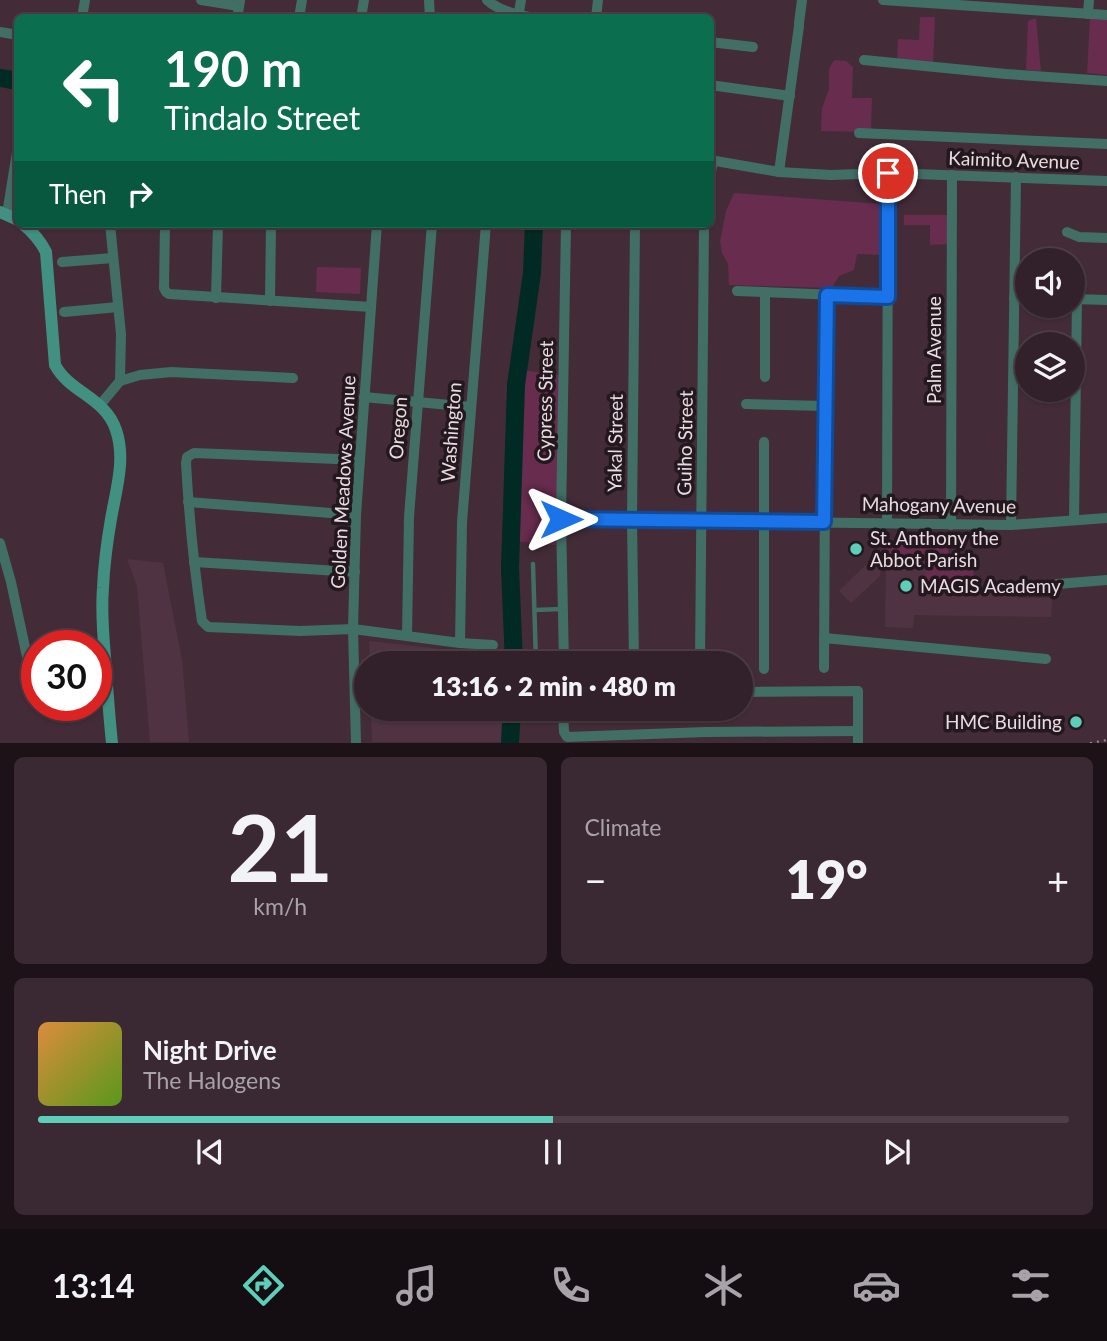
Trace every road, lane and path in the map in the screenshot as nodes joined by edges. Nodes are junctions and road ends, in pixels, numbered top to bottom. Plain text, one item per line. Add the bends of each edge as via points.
1 (201, 0) edge
2 (487, 0) edge
3 (802, 0) edge
4 (883, 0) edge
5 (1089, 0) edge
6 (239, 3) edge
7 (1030, 5) edge
8 (514, 14) edge
9 (1088, 14) junction
10 (1107, 15) edge
11 (714, 42) edge
12 (753, 47) dead end
13 (864, 60) dead end
14 (1107, 81) edge
15 (714, 86) edge
16 (790, 96) junction
17 (859, 133) dead end
18 (1107, 144) edge
19 (714, 160) edge
20 (779, 172) junction
21 (888, 173) junction
22 (14, 174) edge
23 (952, 175) junction
24 (1016, 177) junction
25 (1107, 181) edge
26 (8, 216) edge
27 (28, 228) edge
28 (110, 228) edge
29 (165, 228) edge
30 (218, 228) edge
31 (271, 228) edge
32 (377, 228) edge
33 (432, 228) edge
34 (486, 228) edge
35 (566, 228) edge
36 (635, 228) edge
37 (704, 228) edge
38 (1067, 232) dead end
39 (1107, 238) edge
40 (113, 258) junction
41 (62, 262) dead end
42 (737, 291) dead end
43 (765, 292) junction
44 (827, 295) junction
45 (888, 297) junction
46 (216, 298) junction
47 (1014, 298) joint
48 (1085, 299) edge
49 (1107, 300) edge
50 (270, 301) junction
51 (118, 307) junction
52 (371, 307) junction
53 (64, 312) dead end
54 (1075, 318) edge
55 (293, 377) dead end
56 (765, 377) dead end
57 (120, 381) junction
58 (364, 397) junction
59 (418, 402) junction
60 (747, 404) dead end
61 (100, 405) junction
62 (826, 406) junction
63 (471, 407) junction
64 (765, 442) dead end
65 (360, 460) junction
66 (188, 502) junction
67 (356, 515) junction
68 (1107, 518) edge
69 (561, 519) junction
70 (632, 519) junction
71 (701, 520) junction
72 (1073, 520) junction
73 (765, 521) junction
74 (824, 522) junction
75 (887, 523) junction
76 (951, 525) junction
77 (1011, 525) junction
78 (0, 543) edge
79 (194, 562) junction
80 (533, 564) dead end
81 (355, 572) junction
82 (1107, 580) edge
83 (5, 582) edge
84 (1057, 584) dead end
85 (534, 610) junction
86 (563, 610) junction
87 (353, 629) junction
88 (407, 635) junction
89 (824, 638) junction
90 (21, 640) edge
91 (460, 643) junction
92 (493, 645) dead end
93 (536, 651) edge
94 (564, 651) edge
95 (634, 651) edge
96 (700, 651) edge
97 (1046, 659) dead end
98 (824, 668) dead end
99 (764, 669) dead end
100 (753, 692) edge
101 (564, 721) edge
102 (858, 731) junction
103 (1107, 740) edge
104 (112, 743) edge
105 (356, 743) edge
106 (858, 743) edge
107 (1090, 743) edge

1 - 6 street
2 - 8 street
3 - 16 street
4 - 7 street
5 - 9 street
7 - 9 street
9 - 10 street
11 - 12 street
13 - 14 street
15 - 16 street
16 - 20 street
17 - 18 street
19 - 20 street, Kaimito Avenue
20 - 21 street, Kaimito Avenue via 831,176
21 - 23 street, Kaimito Avenue
21 - 45 street
22 - 26 street
23 - 24 street, Kaimito Avenue
23 - 76 street, Palm Avenue
24 - 25 street, Kaimito Avenue
24 - 47 street
27 - 61 street via 46,253 55,365 64,378
28 - 40 street
29 - 46 street via 166,292
30 - 46 street
31 - 50 street
32 - 52 street, Golden Meadows Avenue
33 - 59 street, Oregon
34 - 63 street, Washington
35 - 69 street, Cypress Street
36 - 70 street, Yakal Street
37 - 71 street, Guiho Street
38 - 39 street
40 - 41 street
40 - 51 street
42 - 43 street
43 - 44 street
43 - 56 street
44 - 45 street
44 - 62 street
45 - 75 street
46 - 50 street
47 - 77 street
48 - 49 street
50 - 52 street
51 - 53 street
51 - 57 street
52 - 58 street, Golden Meadows Avenue
54 - 72 street
55 - 57 street via 171,372
57 - 61 street
58 - 59 street
58 - 65 street, Golden Meadows Avenue
59 - 63 street
59 - 88 street, Oregon via 409,517
60 - 62 street
61 - 104 street via 117,432 120,455 102,617
62 - 74 street
63 - 91 street, Washington via 462,522
64 - 73 street
65 - 66 street via 194,453 186,463
65 - 67 street, Golden Meadows Avenue
66 - 67 street
66 - 79 street
67 - 81 street, Golden Meadows Avenue
68 - 72 street, Mahogany Avenue
69 - 70 street, Mahogany Avenue
69 - 86 street, Cypress Street
70 - 71 street, Mahogany Avenue
70 - 95 street, Yakal Street
71 - 73 street, Mahogany Avenue
71 - 96 street, Guiho Street
72 - 77 street, Mahogany Avenue
73 - 74 street, Mahogany Avenue
73 - 99 street
74 - 75 street, Mahogany Avenue
74 - 89 street
75 - 76 street, Mahogany Avenue
76 - 77 street, Mahogany Avenue
78 - 83 street
79 - 81 street
79 - 87 street via 202,621 208,627
80 - 85 lane
81 - 87 street, Golden Meadows Avenue
82 - 84 street
83 - 90 street
85 - 86 lane
85 - 93 lane
86 - 94 street, Cypress Street
87 - 88 street
87 - 105 street, Golden Meadows Avenue
88 - 91 street
89 - 97 street
89 - 98 street
91 - 92 street
100 - 102 street via 855,690 859,694
101 - 102 street via 567,737
102 - 106 street
103 - 107 path

